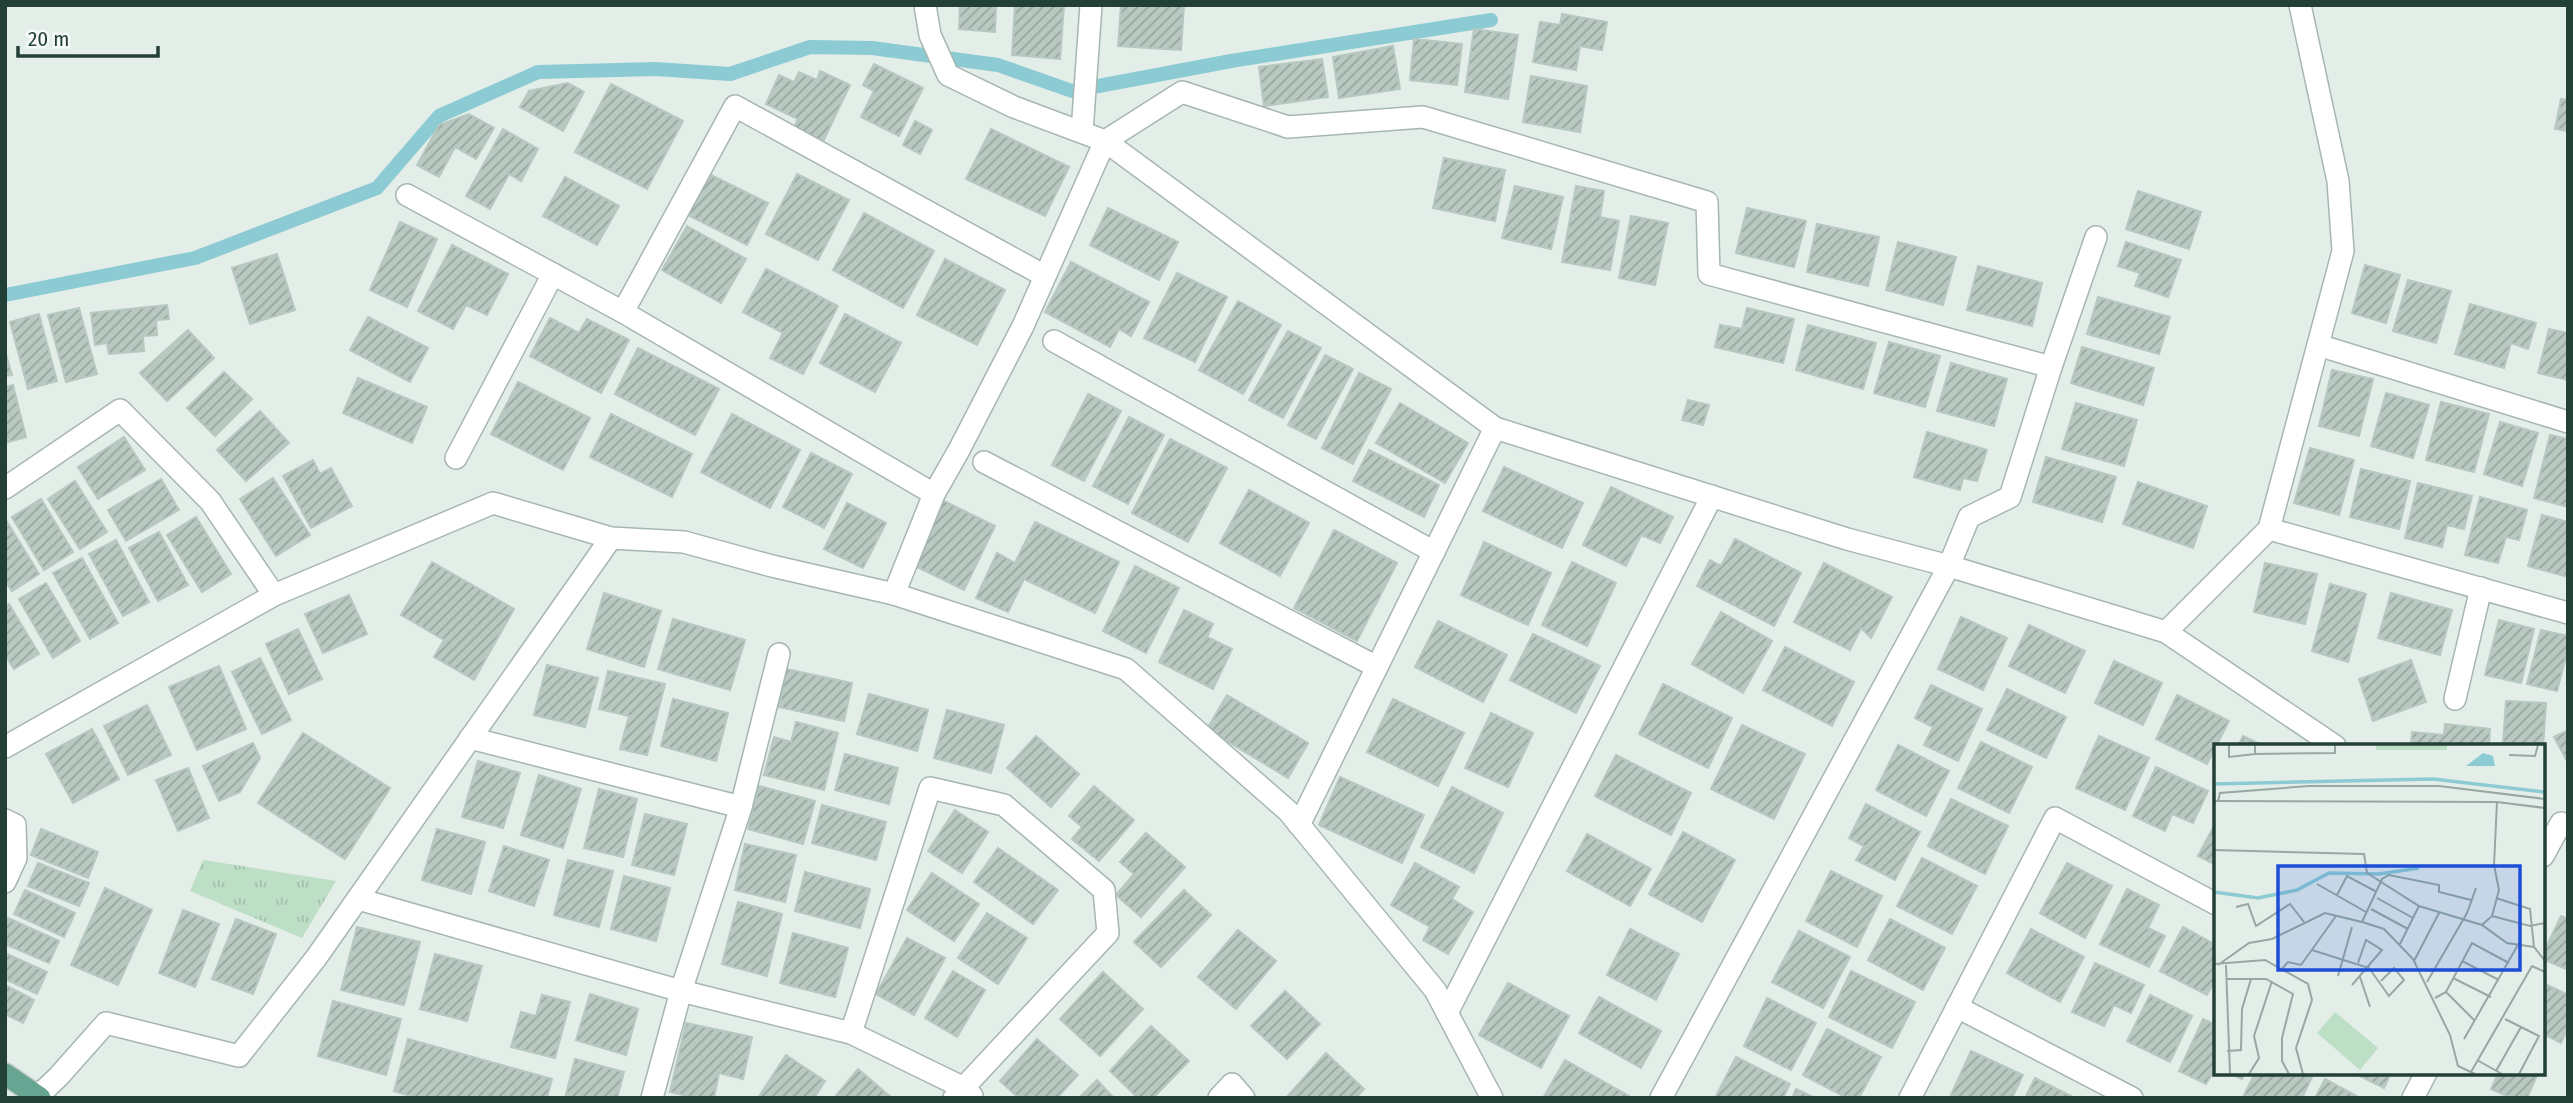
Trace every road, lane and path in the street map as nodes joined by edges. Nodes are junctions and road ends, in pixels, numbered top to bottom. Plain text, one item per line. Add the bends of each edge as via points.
1 (925, 5) edge
2 (1091, 5) edge
3 (2300, 5) edge
4 (1082, 132) junction
5 (1105, 141) junction
6 (407, 195) dead end
7 (2096, 237) dead end
8 (553, 274) junction
9 (1045, 276) junction
10 (623, 312) junction
11 (1054, 341) dead end
12 (2318, 345) junction
13 (2051, 367) junction
14 (2568, 422) edge
15 (1495, 428) junction
16 (456, 458) dead end
17 (984, 462) dead end
18 (5, 488) edge
19 (933, 494) junction
20 (1712, 496) junction
21 (2269, 529) junction
22 (611, 538) junction
23 (1434, 552) junction
24 (1949, 566) junction
25 (2481, 588) junction
26 (894, 594) junction
27 (274, 595) junction
28 (2568, 613) edge
29 (2166, 632) junction
30 (779, 654) dead end
31 (1377, 667) junction
32 (2455, 699) dead end
33 (470, 738) junction
34 (2332, 744) edge
35 (5, 747) edge
36 (741, 807) junction
37 (5, 820) edge
38 (2557, 824) edge
39 (1299, 825) junction
40 (2545, 851) edge
41 (5, 882) edge
42 (358, 899) junction
43 (2214, 903) edge
44 (681, 991) junction
45 (1957, 1007) junction
46 (1447, 1013) junction
47 (851, 1033) junction
48 (5, 1074) edge
49 (2425, 1075) edge
50 (964, 1095) edge
51 (39, 1097) edge
52 (652, 1098) edge
53 (1219, 1098) edge
54 (1244, 1098) edge
55 (1492, 1098) edge
56 (1661, 1098) edge
57 (1910, 1098) edge
58 (2132, 1098) edge
59 (2413, 1098) edge

1 - 4 street via 930,35 948,75 1014,107
2 - 4 street
3 - 12 street via 2338,181 2343,251
4 - 5 street
5 - 9 street
5 - 13 street via 1182,92 1288,127 1423,117 1707,202 1709,274
5 - 15 street
6 - 8 street
7 - 13 street
8 - 10 street
8 - 16 street
9 - 10 street via 735,106
9 - 19 street
10 - 19 street
11 - 23 street
12 - 14 street
12 - 21 street
13 - 24 street via 2010,497 1969,517
15 - 20 street
15 - 23 street
17 - 31 street
18 - 27 street via 120,410 210,501
19 - 26 street
20 - 24 street
20 - 46 street
21 - 25 street
21 - 29 street
22 - 26 street via 684,541
22 - 27 street via 493,503
22 - 33 street
23 - 31 street
24 - 29 street
24 - 56 street
25 - 28 street
25 - 32 street
26 - 39 street via 1126,669
27 - 35 street
29 - 34 street
30 - 36 street
31 - 39 street
33 - 36 street
33 - 42 street
36 - 44 street
37 - 41 street via 15,825 16,858
38 - 40 street
39 - 46 street via 1435,990
42 - 44 street
42 - 51 street via 239,1056 106,1023
43 - 45 street via 2055,818
44 - 47 street
44 - 52 street
45 - 57 street
45 - 58 street
46 - 55 street
47 - 50 street
47 - 50 street via 930,788 1004,805 1104,890 1108,933
48 - 51 main road
49 - 59 street
53 - 54 street via 1233,1084

